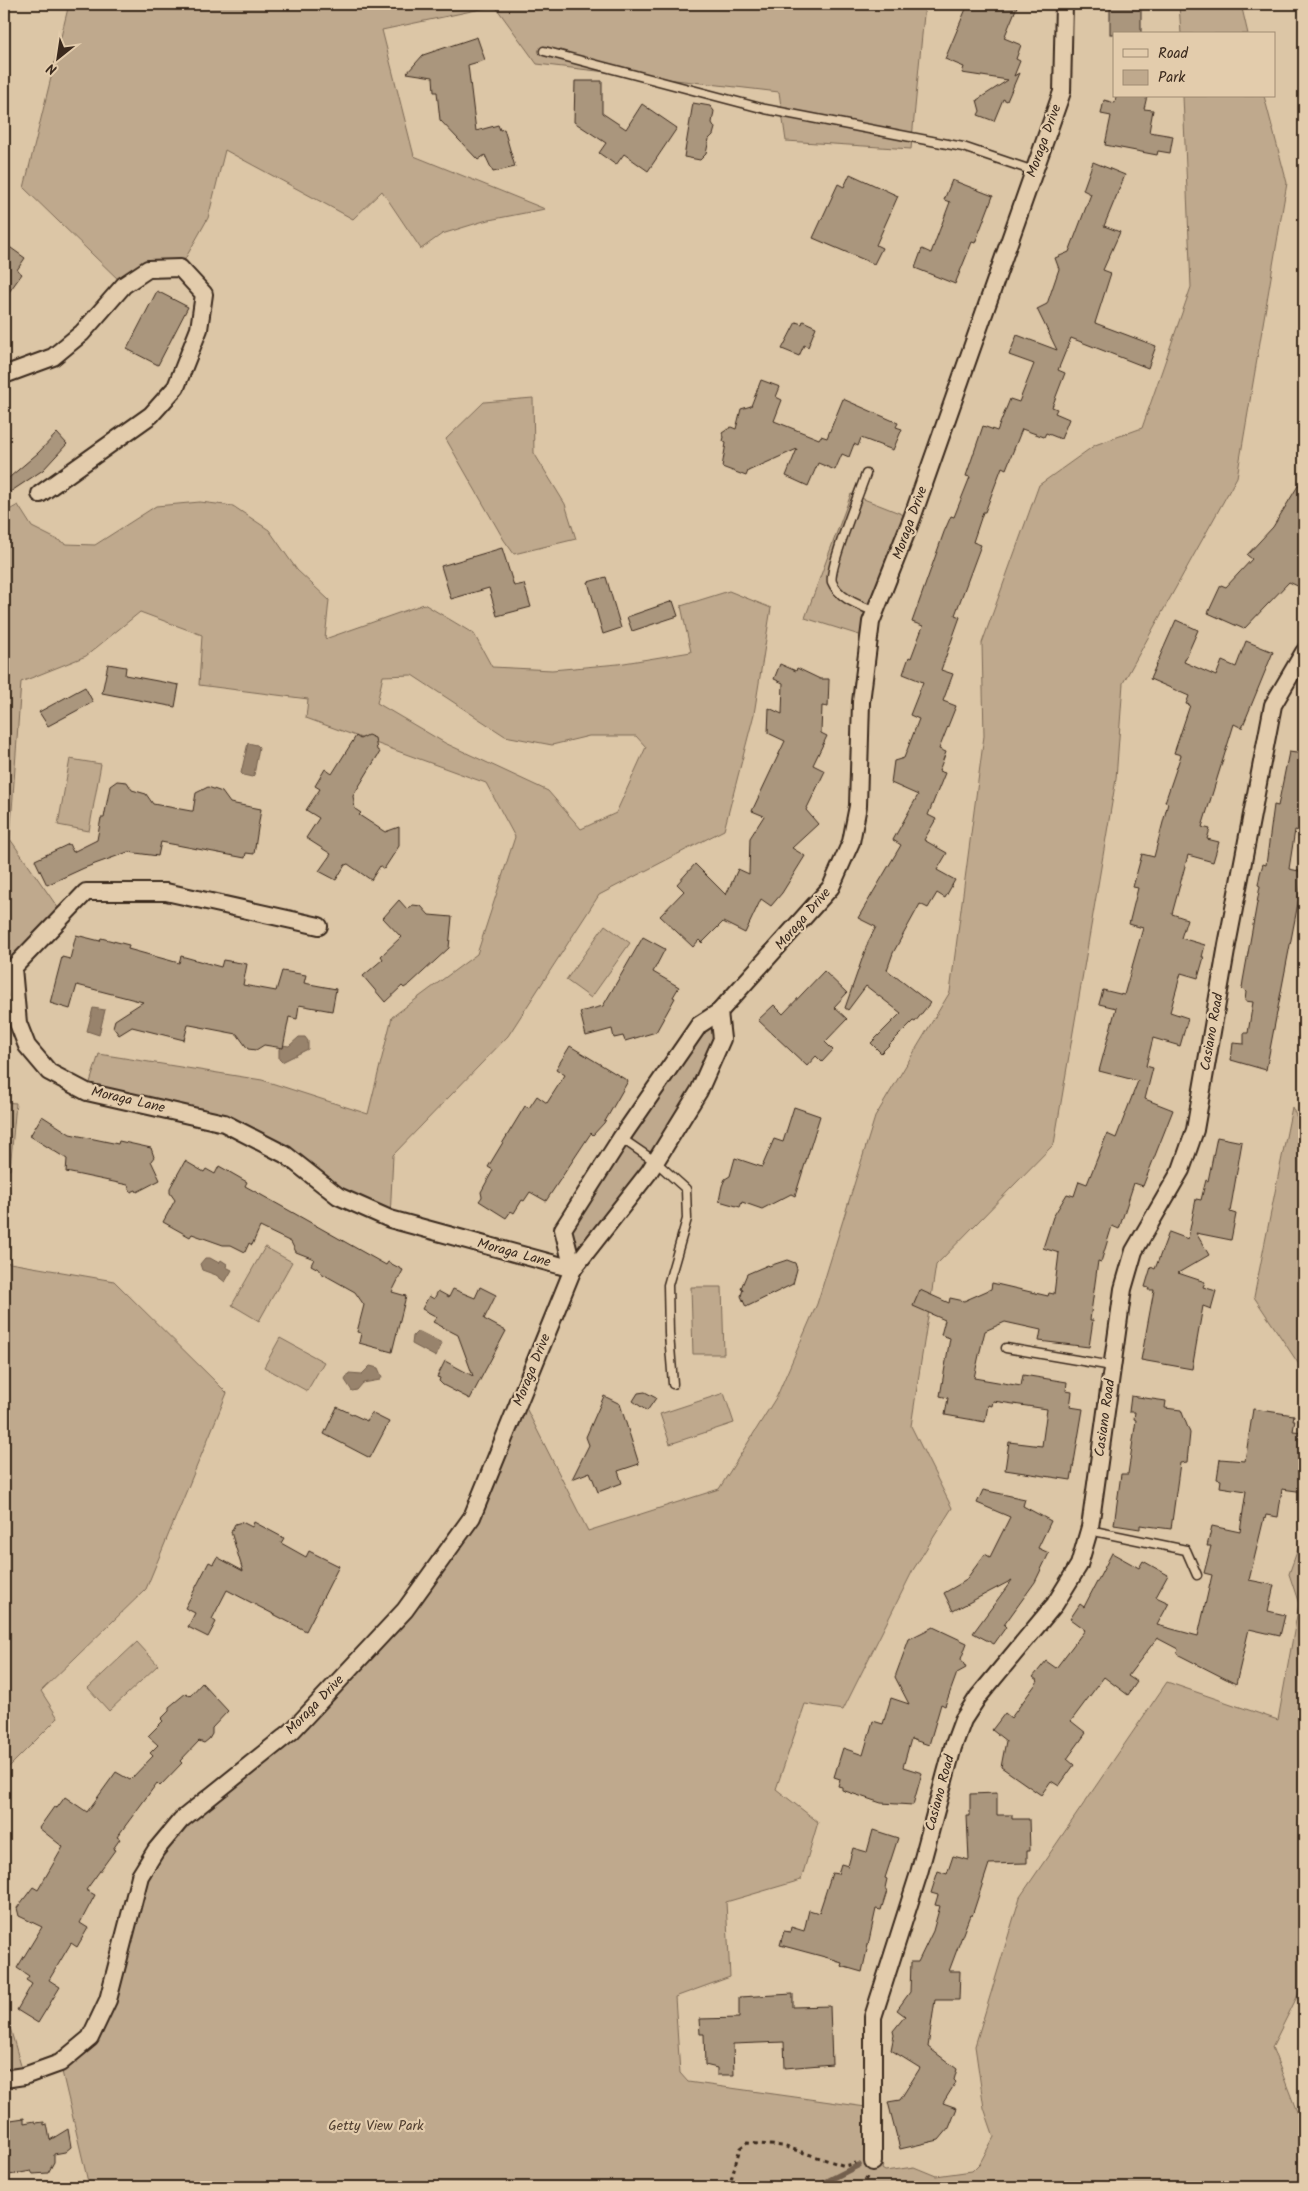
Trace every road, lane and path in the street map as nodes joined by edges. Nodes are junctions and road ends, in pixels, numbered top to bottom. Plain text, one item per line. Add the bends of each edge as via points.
1 (1064, 4) edge
2 (544, 51) dead end
3 (1034, 170) junction
4 (4, 375) edge
5 (866, 474) dead end
6 (40, 494) dead end
7 (876, 612) junction
8 (1304, 652) edge
9 (319, 926) dead end
10 (8, 970) edge
11 (719, 1012) junction
12 (621, 1138) junction
13 (656, 1162) junction
14 (573, 1269) junction
15 (1006, 1348) dead end
16 (1112, 1366) junction
17 (673, 1384) dead end
18 (1089, 1530) junction
19 (1197, 1575) dead end
20 (4, 2079) edge
21 (866, 2163) joint
22 (729, 2187) edge

1 - 3 street, Moraga Drive via 1062,92
2 - 3 lane via 765,109 963,147
3 - 7 street, Moraga Drive
4 - 6 street via 53,357 82,333 124,285 148,268 180,268 204,294 199,329 176,387 151,415
5 - 7 lane via 831,580 837,591 848,600
7 - 11 street, Moraga Drive via 861,702 858,806 851,842 832,888
8 - 16 street, Casiano Road via 1273,705 1195,1130 1181,1170 1134,1251 1123,1289
9 - 10 street, Moraga Lane via 166,892 86,892
10 - 14 street, Moraga Lane via 18,1023 27,1046 49,1072 87,1092 224,1123 286,1155 338,1196 390,1219
11 - 12 street, Moraga Drive via 699,1025
11 - 13 street, Moraga Drive via 722,1039 699,1091
12 - 13 lane
12 - 14 street, Moraga Drive via 563,1229
13 - 14 street, Moraga Drive
13 - 17 lane via 686,1189 687,1219 668,1285
14 - 20 street, Moraga Drive via 472,1517 405,1610 292,1731 181,1820 156,1850 140,1876 108,2000 90,2038 60,2064
15 - 16 lane
16 - 18 street, Casiano Road
18 - 19 lane via 1186,1550
18 - 21 street, Casiano Road via 1079,1565 1055,1604 978,1697 963,1720 953,1746 919,1873 873,2018
21 - 22 path via 845,2166 783,2146 747,2144 740,2148

